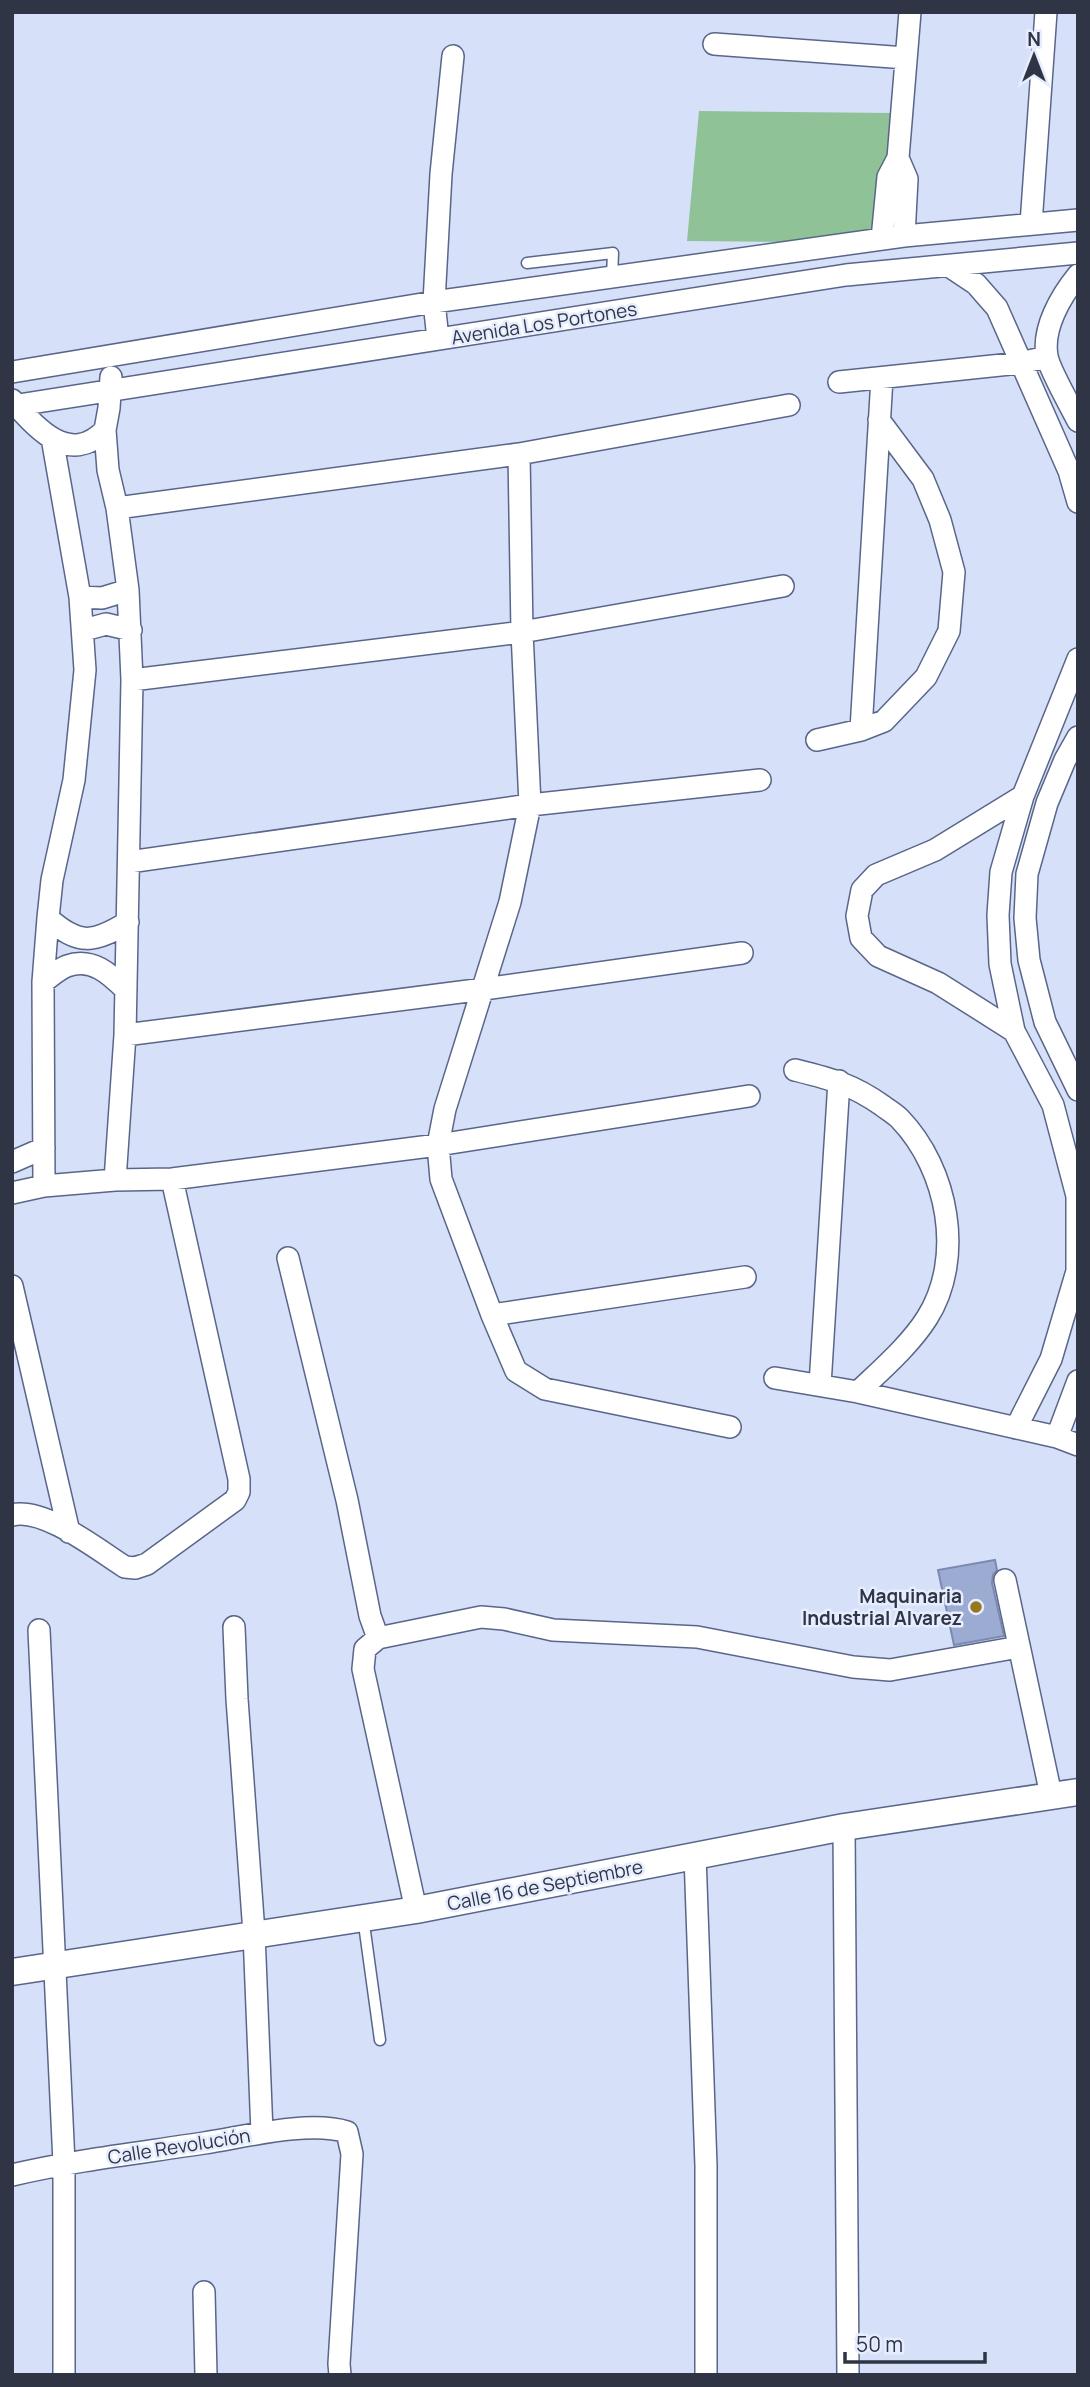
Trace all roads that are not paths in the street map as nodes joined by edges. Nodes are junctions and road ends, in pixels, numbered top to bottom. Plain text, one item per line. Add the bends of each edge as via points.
1 (910, 12) edge
2 (1046, 12) edge
3 (714, 44) dead end
4 (453, 56) dead end
5 (906, 58) junction
6 (898, 158) junction
7 (1078, 220) edge
8 (1031, 224) junction
9 (904, 236) junction
10 (882, 239) junction
11 (843, 244) junction
12 (1078, 253) edge
13 (570, 258) junction
14 (527, 263) dead end
15 (949, 266) junction
16 (846, 275) junction
17 (1078, 275) edge
18 (612, 277) junction
19 (570, 283) junction
20 (434, 302) junction
21 (438, 340) junction
22 (109, 357) junction
23 (1046, 357) junction
24 (1020, 363) junction
25 (12, 372) edge
26 (882, 378) junction
27 (839, 382) dead end
28 (111, 389) junction
29 (14, 404) edge
30 (789, 405) dead end
31 (879, 420) junction
32 (1078, 421) edge
33 (105, 430) junction
34 (52, 438) junction
35 (519, 454) junction
36 (1078, 502) edge
37 (117, 508) junction
38 (783, 586) dead end
39 (128, 590) junction
40 (79, 597) junction
41 (84, 630) junction
42 (131, 630) junction
43 (522, 632) junction
44 (1078, 659) edge
45 (132, 680) junction
46 (861, 730) junction
47 (1078, 737) edge
48 (817, 740) dead end
49 (1041, 750) junction
50 (1065, 760) junction
51 (760, 780) dead end
52 (1023, 796) junction
53 (530, 805) junction
54 (130, 862) junction
55 (48, 918) junction
56 (128, 922) junction
57 (742, 953) dead end
58 (43, 982) junction
59 (484, 989) junction
60 (126, 990) junction
61 (1014, 1031) junction
62 (125, 1035) junction
63 (1069, 1068) junction
64 (795, 1070) dead end
65 (839, 1081) junction
66 (1042, 1083) junction
67 (1078, 1090) edge
68 (748, 1096) dead end
69 (438, 1145) junction
70 (44, 1149) junction
71 (12, 1162) edge
72 (172, 1179) junction
73 (116, 1180) junction
74 (44, 1186) junction
75 (12, 1193) edge
76 (288, 1258) dead end
77 (745, 1277) dead end
78 (12, 1286) edge
79 (492, 1315) junction
80 (775, 1378) dead end
81 (1078, 1381) edge
82 (820, 1385) junction
83 (858, 1392) junction
84 (730, 1427) dead end
85 (1016, 1428) junction
86 (1057, 1437) junction
87 (1078, 1445) edge
88 (12, 1515) edge
89 (69, 1532) junction
90 (1005, 1580) dead end
91 (234, 1628) dead end
92 (39, 1630) dead end
93 (377, 1638) junction
94 (1019, 1647) junction
95 (1078, 1792) edge
96 (1051, 1796) junction
97 (844, 1827) junction
98 (695, 1855) junction
99 (416, 1910) junction
100 (363, 1917) junction
101 (254, 1933) junction
102 (54, 1966) junction
103 (12, 1972) edge
104 (380, 2040) dead end
105 (262, 2133) junction
106 (64, 2163) junction
107 (12, 2175) edge
108 (204, 2292) dead end
109 (64, 2375) edge
110 (206, 2375) edge
111 (340, 2375) edge
112 (706, 2375) edge
113 (848, 2375) edge

1 - 5 street
2 - 8 street
3 - 5 street
4 - 20 street
5 - 6 street
6 - 9 street via 907,179
6 - 10 street via 888,177
7 - 8 street, Avenida Los Portones
8 - 9 street, Avenida Los Portones
9 - 10 street, Avenida Los Portones
10 - 11 street, Avenida Los Portones
11 - 16 street
11 - 18 street, Avenida Los Portones
12 - 15 street, Avenida Los Portones
13 - 14 lane
13 - 18 lane via 613,253
13 - 19 lane
15 - 16 street, Avenida Los Portones
15 - 24 street via 976,284 998,309
16 - 21 street, Avenida Los Portones
17 - 23 street via 1056,310
18 - 19 street, Avenida Los Portones
19 - 20 street, Avenida Los Portones
20 - 21 street
20 - 22 street, Avenida Los Portones
21 - 28 street, Avenida Los Portones
22 - 25 street, Avenida Los Portones
22 - 28 street
23 - 24 street
23 - 32 street
24 - 26 street
24 - 36 street via 1069,471
26 - 27 street
26 - 31 street
28 - 29 street, Avenida Los Portones
28 - 33 street
29 - 34 street
30 - 35 street
31 - 46 street
31 - 46 street via 923,479 954,572 949,631 926,677 884,721
33 - 34 street via 86,444 74,446
33 - 37 street
34 - 40 street
35 - 37 street
35 - 43 street
37 - 39 street
38 - 43 street
39 - 40 street via 102,598
39 - 42 street
40 - 41 street
41 - 42 street via 106,624
41 - 55 street via 83,699 74,780
42 - 45 street
43 - 45 street
43 - 53 street
44 - 49 street
45 - 54 street
46 - 48 street
47 - 50 street
49 - 50 street
49 - 52 street
50 - 63 street via 1027,874 1025,918 1029,960 1045,1022
51 - 53 street
52 - 61 street via 1001,872 998,915 1000,964
52 - 61 street via 935,850 877,875 862,890 857,916 861,938 878,956 938,983
53 - 54 street
53 - 59 street via 510,902
54 - 56 street
55 - 56 street via 65,933 87,939 108,935
55 - 58 street
56 - 60 street
57 - 59 street
58 - 60 street via 67,966 88,964 107,971
58 - 70 street
59 - 62 street
59 - 69 street
60 - 62 street
61 - 66 street
62 - 73 street
63 - 66 street
63 - 67 street
64 - 65 street
65 - 82 street
65 - 83 street via 900,1119 929,1159 943,1196 949,1240 943,1279 927,1317
66 - 85 street via 1053,1105 1077,1196 1077,1271 1051,1359
68 - 69 street
69 - 72 street
69 - 79 street via 441,1179
70 - 71 street
70 - 74 street
72 - 73 street
72 - 89 street via 239,1492 235,1500 135,1568 125,1567
73 - 74 street
74 - 75 street
76 - 93 street
77 - 79 street
78 - 89 street
79 - 84 street via 516,1371 545,1389
80 - 82 street
81 - 86 street
82 - 83 street
83 - 85 street
85 - 86 street
86 - 87 street
88 - 89 street via 40,1516
90 - 94 street
91 - 101 street
92 - 102 street
93 - 94 street via 481,1617 552,1630 697,1637 890,1670
93 - 99 street via 365,1649 363,1669
94 - 96 street
95 - 96 street, Calle 16 de Septiembre
96 - 97 street, Calle 16 de Septiembre
97 - 98 street, Calle 16 de Septiembre
97 - 113 street
98 - 99 street, Calle 16 de Septiembre
98 - 112 street via 706,2166
99 - 100 street, Calle 16 de Septiembre
100 - 101 street, Calle 16 de Septiembre
100 - 104 lane
101 - 102 street, Calle 16 de Septiembre
101 - 105 street
102 - 103 street, Calle 16 de Septiembre
102 - 106 street
105 - 106 street, Calle Revolución
105 - 111 street, Calle Revolución via 330,2127 347,2132 352,2154
106 - 107 street, Calle Revolución
106 - 109 street
108 - 110 street

